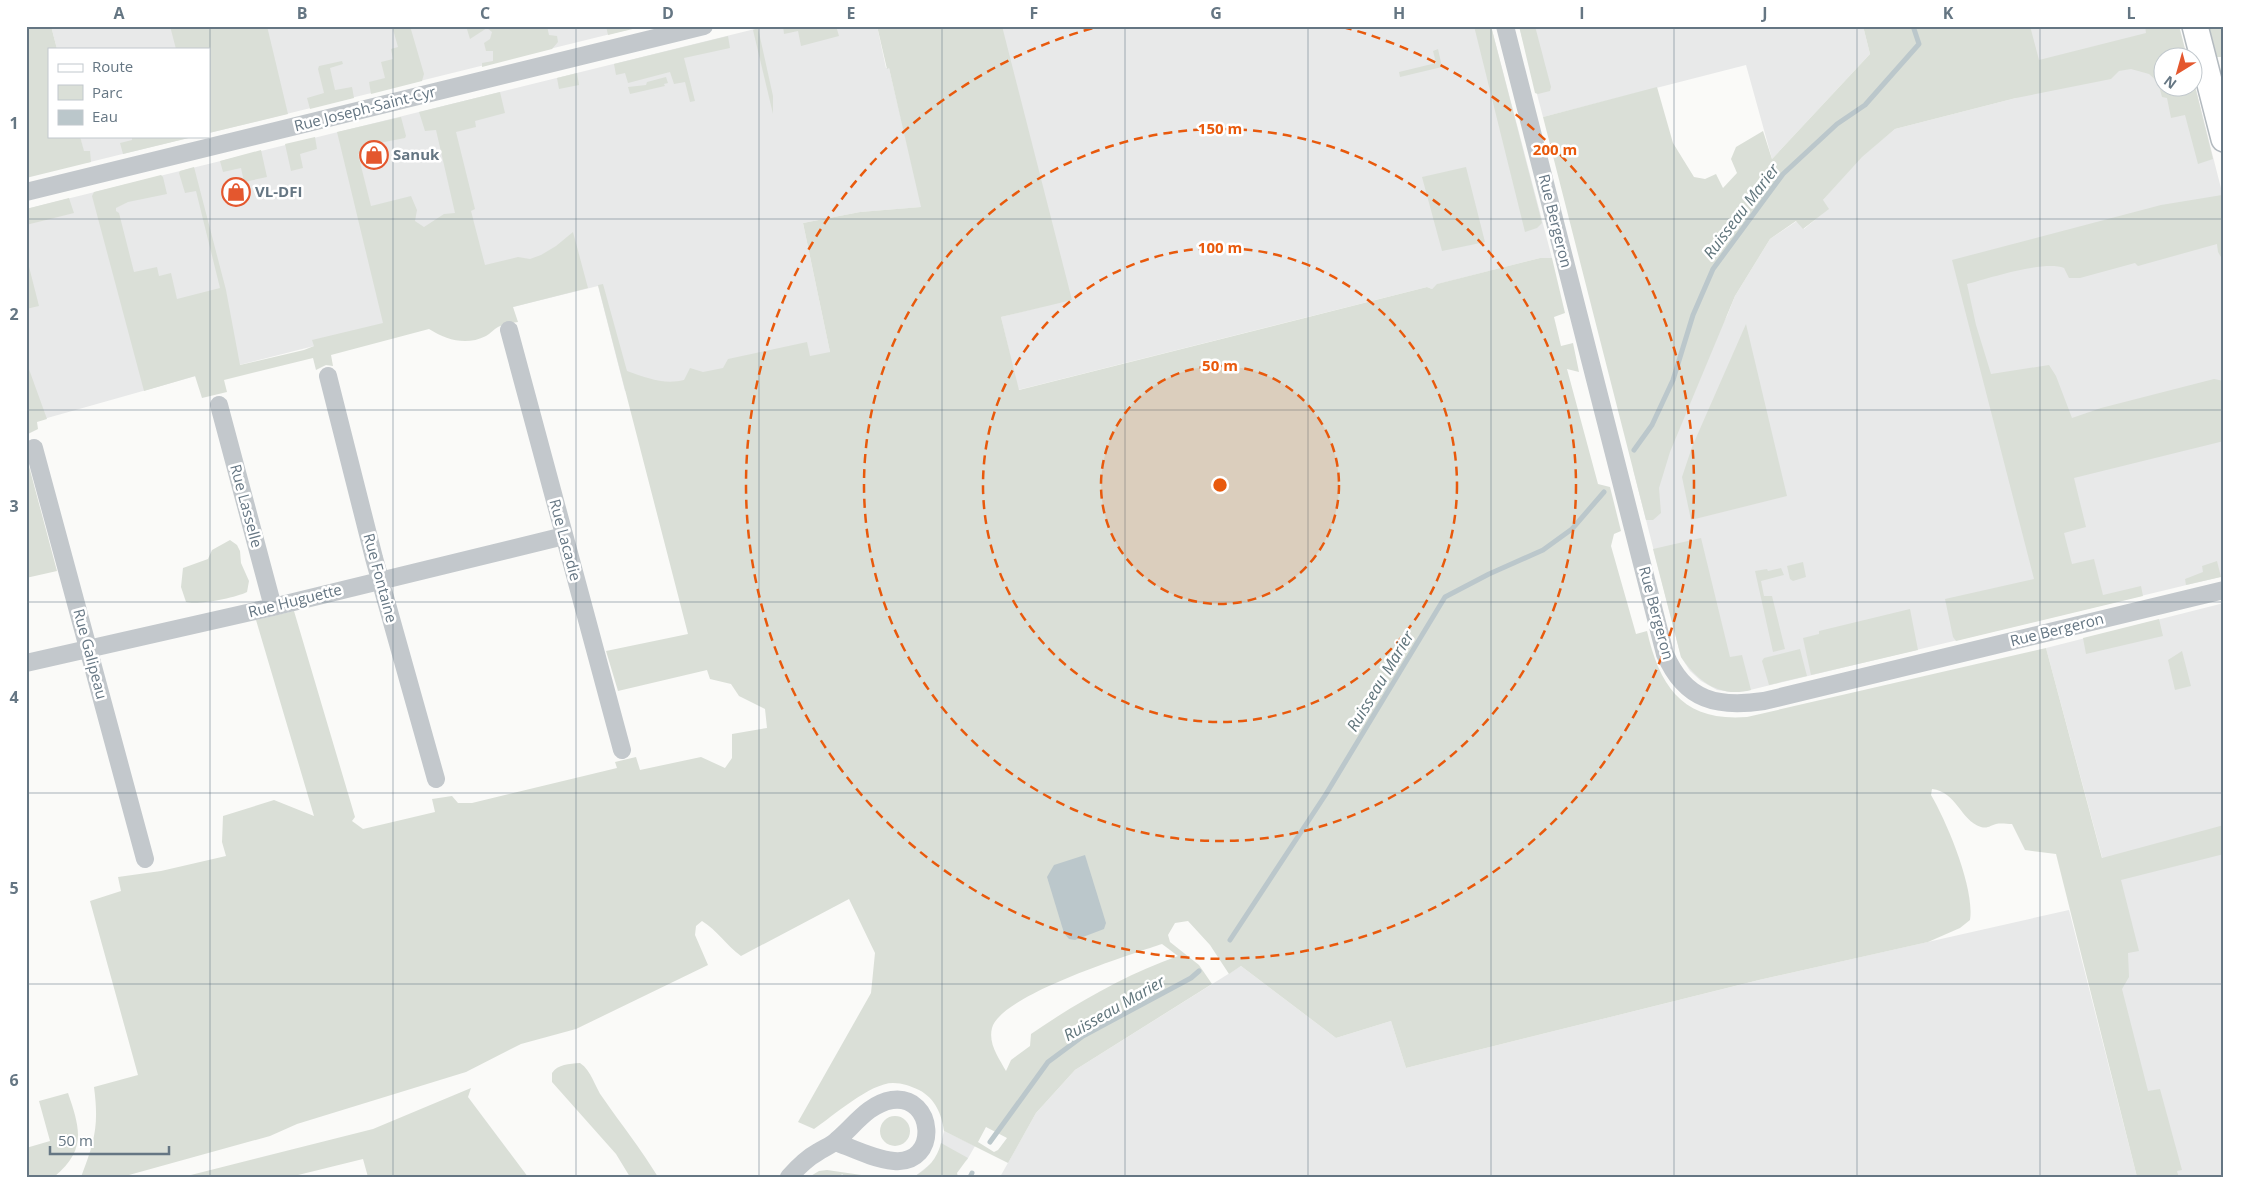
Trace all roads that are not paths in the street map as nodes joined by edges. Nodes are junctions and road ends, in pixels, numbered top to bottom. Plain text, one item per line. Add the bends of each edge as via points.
1 (704, 26) edge
2 (1505, 26) edge
3 (2195, 26) edge
4 (2224, 139) edge
5 (26, 192) edge
6 (509, 330) dead end
7 (328, 376) dead end
8 (219, 405) dead end
9 (34, 448) dead end
10 (564, 536) junction
11 (380, 580) junction
12 (2224, 590) edge
13 (273, 607) junction
14 (89, 648) junction
15 (26, 663) edge
16 (622, 750) dead end
17 (436, 779) dead end
18 (145, 859) dead end
19 (836, 1142) junction
20 (789, 1177) edge

1 - 5 street, Rue Joseph-Saint-Cyr
2 - 12 street, Rue Bergeron via 1665,654 1684,684 1717,703 1764,701
3 - 4 street
6 - 10 street, Rue Lacadie
7 - 11 street, Rue Fontaine
8 - 13 street, Rue Lasselle
9 - 14 street, Rue Galipeau
10 - 11 street, Rue Huguette
10 - 16 street, Rue Lacadie
11 - 13 street, Rue Huguette
11 - 17 street, Rue Fontaine
13 - 14 street, Rue Huguette
14 - 15 street, Rue Huguette
14 - 18 street, Rue Galipeau
19 - 19 street via 884,1159 900,1161 912,1157 922,1148 927,1128 922,1115 911,1104 890,1100 868,1111
19 - 20 street via 812,1156

